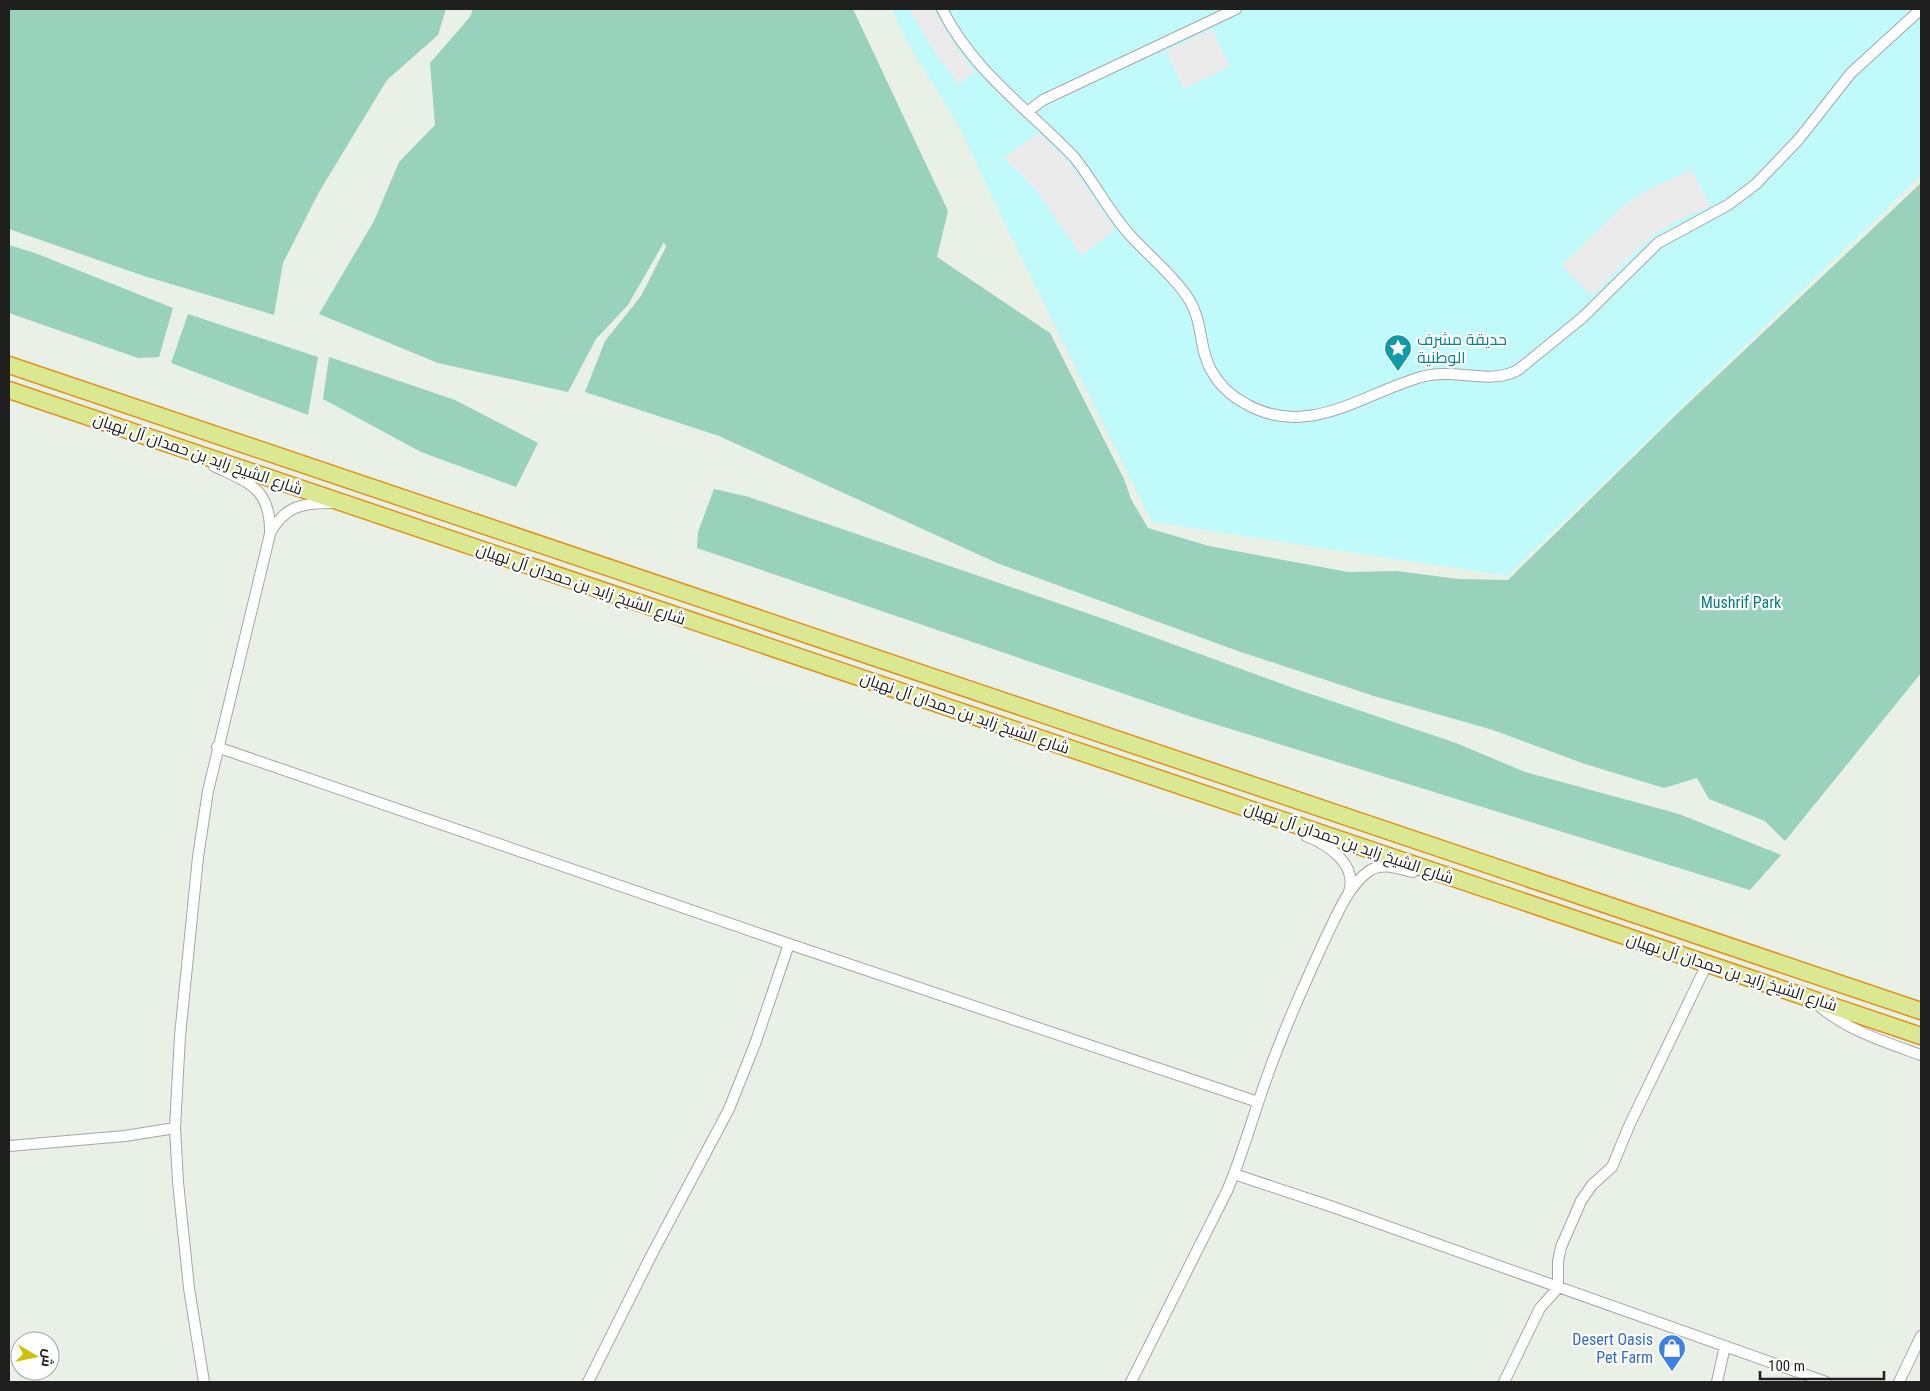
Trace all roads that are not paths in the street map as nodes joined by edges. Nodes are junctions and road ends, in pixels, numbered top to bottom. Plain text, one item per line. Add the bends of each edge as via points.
1 (942, 9) edge
2 (1236, 9) edge
3 (1921, 9) edge
4 (1027, 112) junction
5 (9, 365) edge
6 (9, 390) edge
7 (176, 447) junction
8 (343, 503) junction
9 (270, 534) junction
10 (217, 747) junction
11 (1262, 814) junction
12 (1442, 875) junction
13 (1347, 897) junction
14 (789, 944) junction
15 (1707, 964) junction
16 (1812, 1000) junction
17 (1921, 1011) edge
18 (1921, 1036) edge
19 (1921, 1056) edge
20 (1258, 1102) junction
21 (175, 1128) junction
22 (9, 1146) edge
23 (1234, 1174) junction
24 (1558, 1288) junction
25 (1921, 1336) edge
26 (1725, 1346) junction
27 (204, 1382) edge
28 (588, 1382) edge
29 (1131, 1382) edge
30 (1504, 1382) edge
31 (1717, 1382) edge
32 (1826, 1382) edge
33 (1899, 1382) edge

1 - 4 street via 980,66
2 - 4 street via 1039,102
3 - 4 street via 1851,72 1799,139 1756,184 1728,206 1658,243 1582,318 1518,370 1494,377 1448,373 1422,376 1310,417 1283,418 1266,414 1225,390 1206,361 1198,318 1186,296 1128,233 1074,157
5 - 17 highway, شارع الشيخ زايد بن حمدان آل نهيان
6 - 7 highway, شارع الشيخ زايد بن حمدان آل نهيان
7 - 8 highway, شارع الشيخ زايد بن حمدان آل نهيان
7 - 9 street via 249,482 264,500
8 - 9 street via 309,503 296,507 276,522
8 - 11 highway, شارع الشيخ زايد بن حمدان آل نهيان
9 - 10 street
10 - 14 street
10 - 21 street via 198,857 180,1036
11 - 12 highway, شارع الشيخ زايد بن حمدان آل نهيان
11 - 13 street via 1321,842 1336,853 1350,878
12 - 13 street via 1382,867 1370,870
12 - 15 highway, شارع الشيخ زايد بن حمدان آل نهيان
13 - 20 street via 1275,1053
14 - 20 street
14 - 28 street via 729,1109
15 - 16 highway, شارع الشيخ زايد بن حمدان آل نهيان
15 - 24 street via 1612,1167 1586,1192 1565,1234 1558,1260
16 - 18 highway, شارع الشيخ زايد بن حمدان آل نهيان
16 - 19 street via 1849,1027
20 - 23 street
21 - 22 street
21 - 27 street via 184,1251
23 - 24 street
23 - 29 street
24 - 26 street
24 - 30 street via 1540,1308
25 - 33 street
26 - 31 street
26 - 32 street

